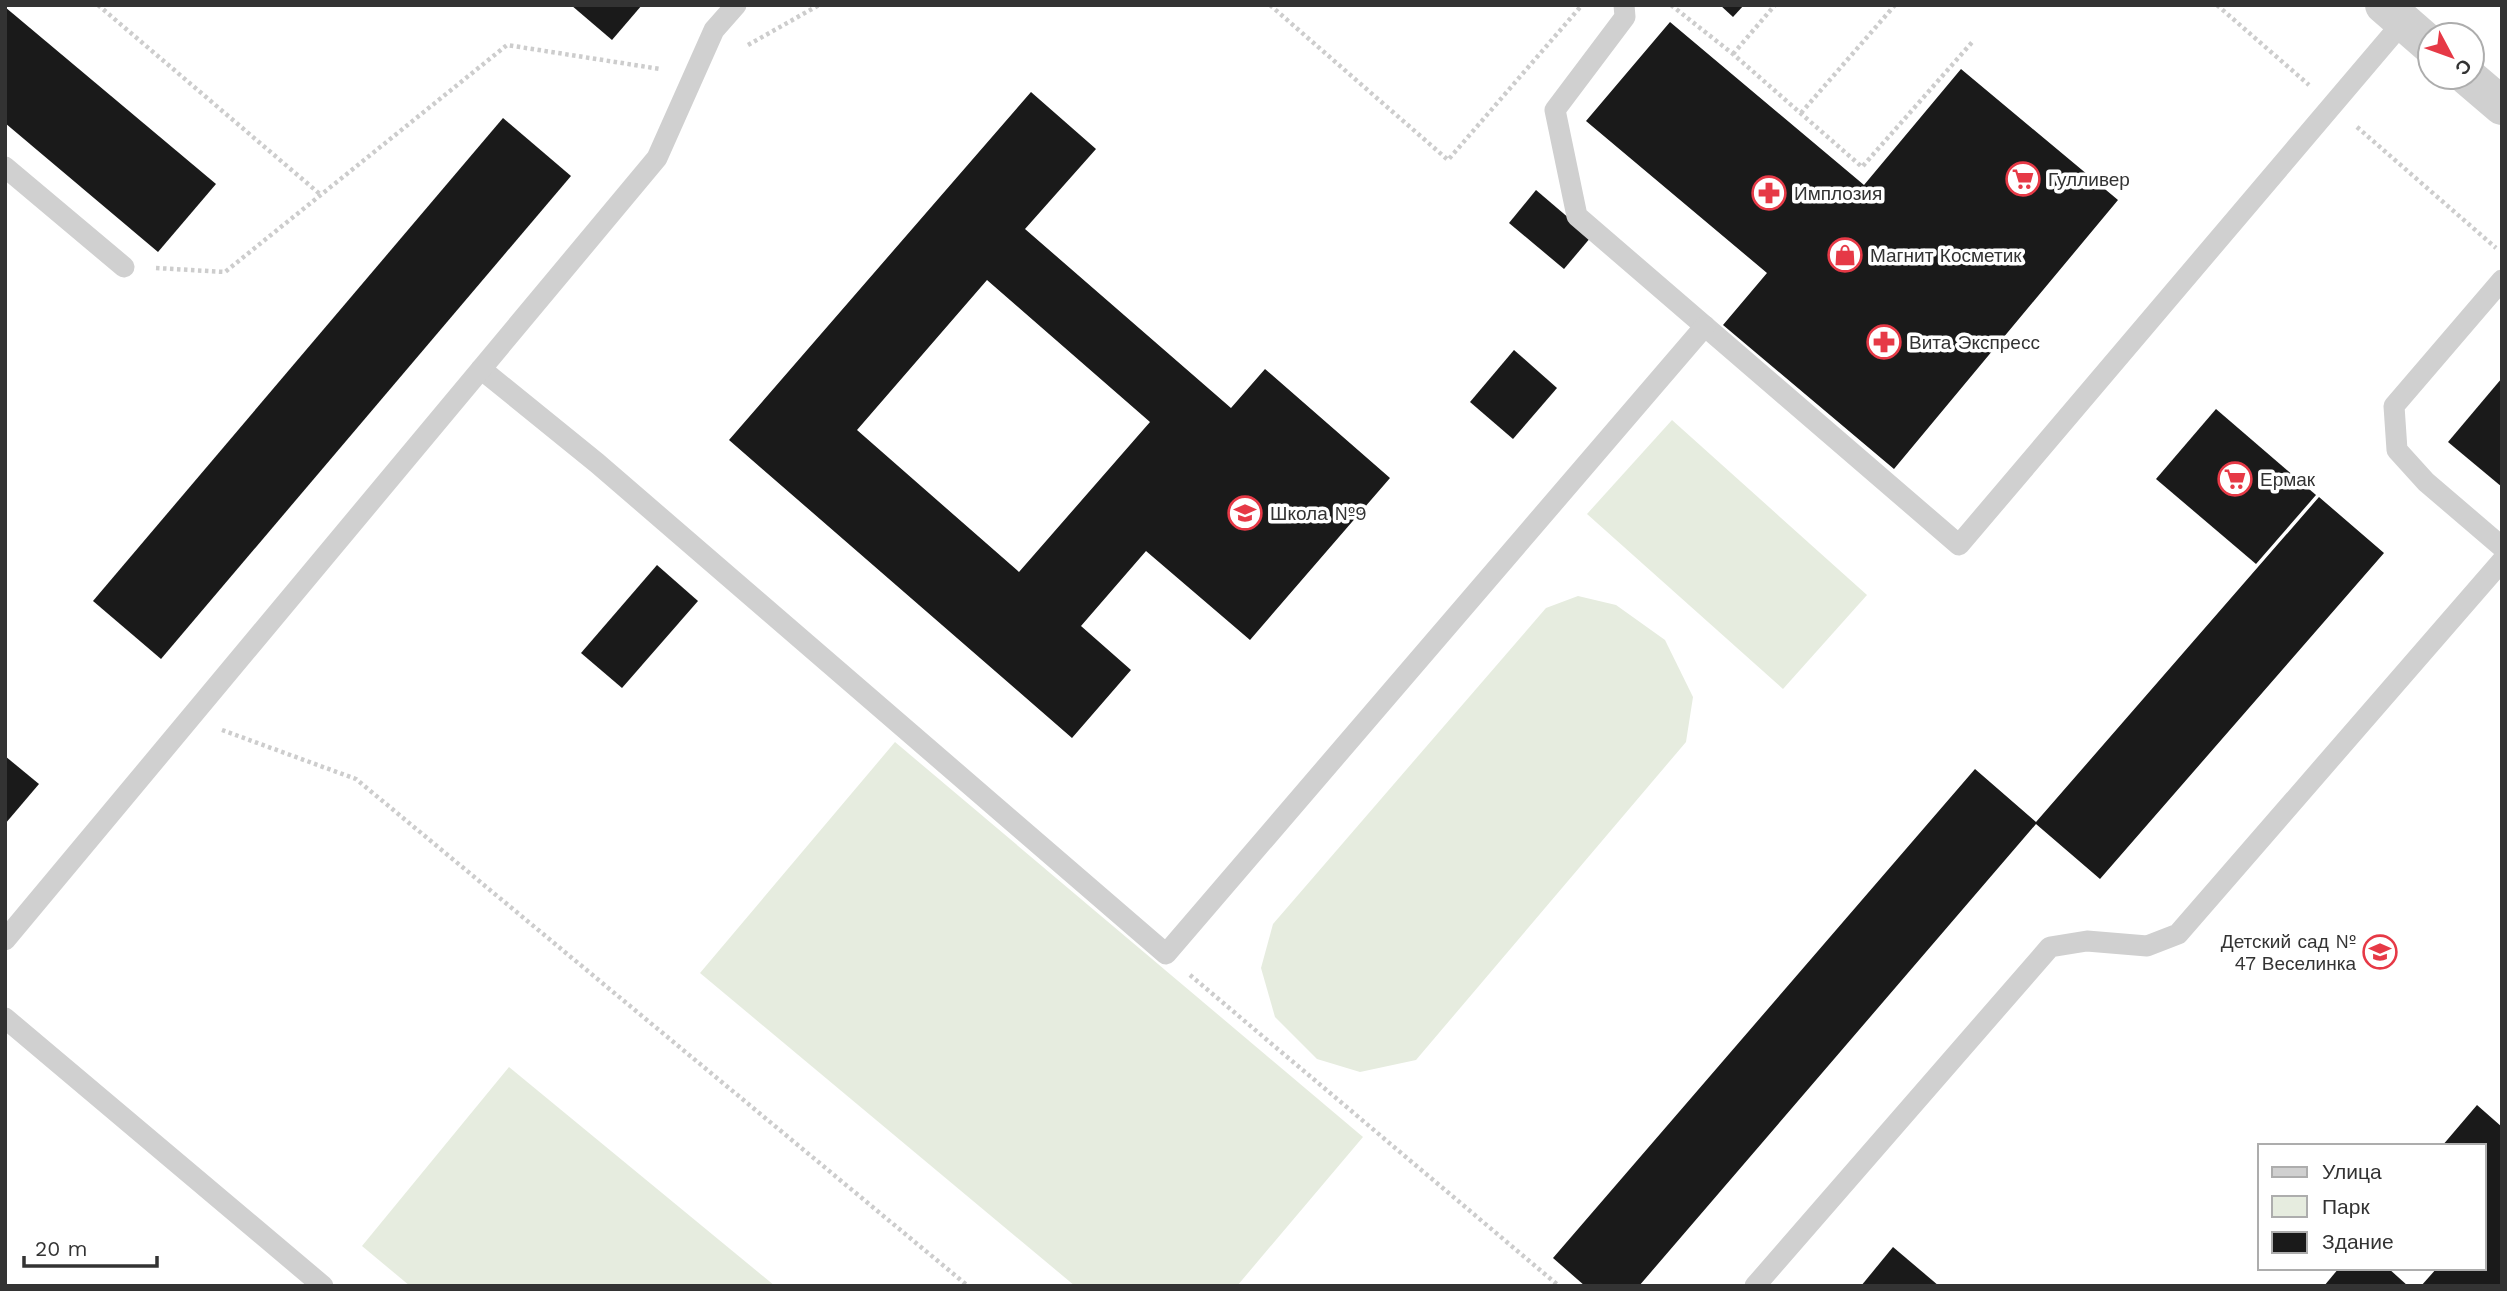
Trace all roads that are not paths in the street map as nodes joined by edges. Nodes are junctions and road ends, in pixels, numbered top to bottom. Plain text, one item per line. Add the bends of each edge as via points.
1 (736, 5) edge
2 (1624, 5) edge
3 (2406, 24) edge
4 (2484, 91) edge
5 (2502, 106) edge
6 (5, 167) edge
7 (124, 267) road end
8 (2502, 280) edge
9 (1705, 326) junction
10 (481, 369) junction
11 (2502, 547) edge
12 (2502, 561) edge
13 (6, 939) edge
14 (5, 1018) edge
15 (1769, 1281) edge
16 (323, 1286) edge

1 - 10 lane via 714,30 657,158
2 - 9 lane via 1625,17 1555,110 1577,216
3 - 9 lane via 1959,545
4 - 5 street
6 - 7 lane
8 - 11 lane via 2394,406 2397,450 2426,482
9 - 10 lane via 1166,954 597,463
10 - 13 lane
12 - 15 lane via 2178,934 2147,946 2087,941 2050,947
14 - 16 lane

